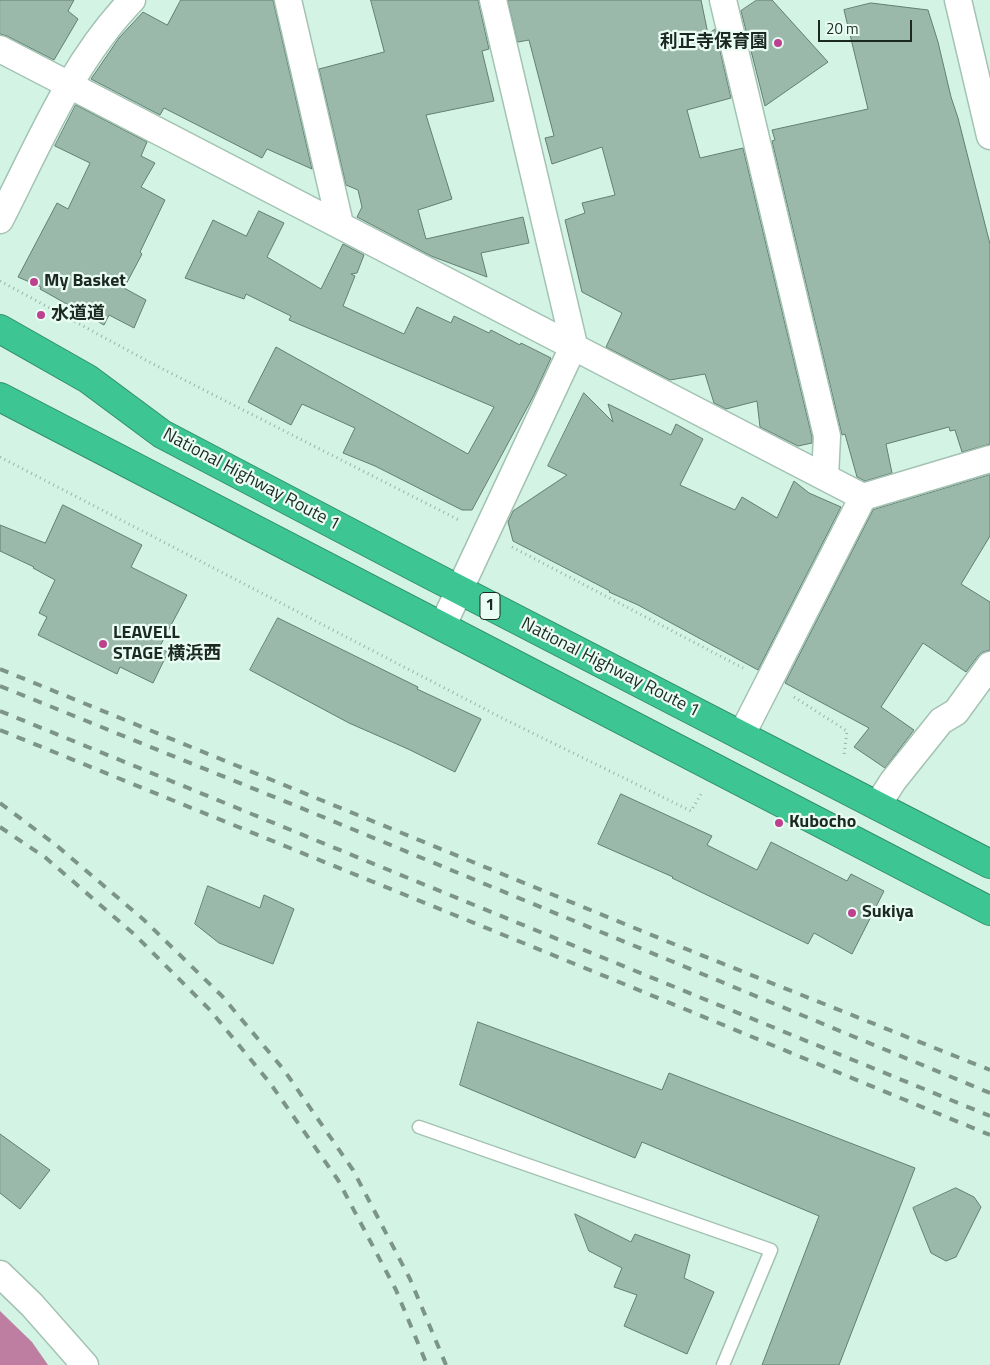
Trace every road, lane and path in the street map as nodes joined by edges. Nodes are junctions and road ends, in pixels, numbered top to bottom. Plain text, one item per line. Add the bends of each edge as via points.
1 (132, 0) edge
2 (288, 0) edge
3 (494, 0) edge
4 (723, 0) edge
5 (958, 0) edge
6 (0, 49) edge
7 (69, 84) junction
8 (990, 136) edge
9 (0, 220) edge
10 (340, 224) junction
11 (0, 330) edge
12 (574, 345) junction
13 (0, 398) edge
14 (0, 457) edge
15 (990, 459) edge
16 (825, 477) junction
17 (863, 496) junction
18 (460, 590) junction
19 (442, 627) junction
20 (990, 665) edge
21 (741, 736) junction
22 (704, 788) dead end
23 (877, 806) junction
24 (990, 864) edge
25 (990, 911) edge
26 (419, 1126) dead end
27 (0, 1274) edge
28 (85, 1365) edge
29 (723, 1365) edge

1 - 7 street via 91,48
2 - 10 street
3 - 12 street
4 - 16 street via 827,436
5 - 8 street
6 - 7 street
7 - 9 street
7 - 10 street
10 - 12 street
11 - 18 highway, National Highway Route 1 / 1 via 88,379 162,434
12 - 16 street
12 - 18 street
13 - 19 highway, 1
14 - 22 path via 506,720 691,811
15 - 17 street
16 - 17 street
17 - 21 street
18 - 19 street
18 - 21 highway, National Highway Route 1 / 1
19 - 25 highway, 1
20 - 23 street via 956,712 942,721 893,781
21 - 23 highway, National Highway Route 1 / 1
23 - 24 highway, National Highway Route 1 / 1
26 - 29 lane via 772,1250
27 - 28 street

